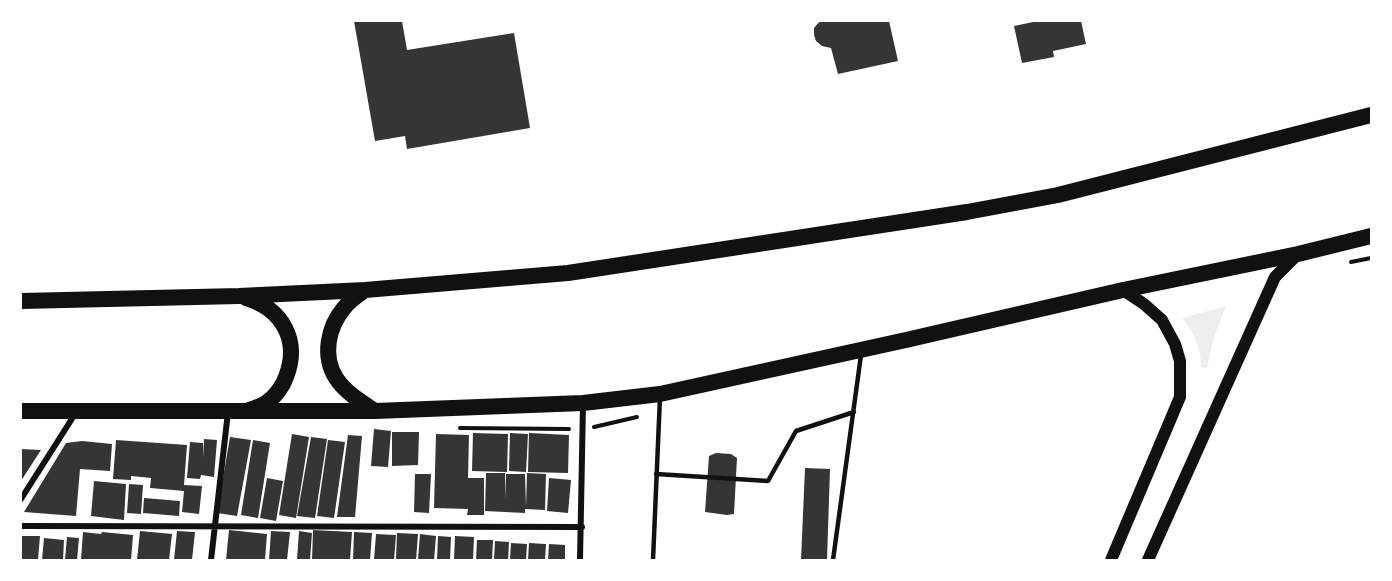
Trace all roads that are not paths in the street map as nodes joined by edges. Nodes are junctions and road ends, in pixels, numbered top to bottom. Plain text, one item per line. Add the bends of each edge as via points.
1 (1371, 115) edge
2 (1371, 236) edge
3 (1298, 254) junction
4 (365, 290) junction
5 (1123, 290) junction
6 (239, 296) junction
7 (21, 301) edge
8 (862, 350) junction
9 (660, 394) junction
10 (584, 403) junction
11 (21, 411) edge
12 (77, 411) junction
13 (228, 411) junction
14 (246, 411) junction
15 (375, 411) junction
16 (854, 412) junction
17 (656, 474) junction
18 (21, 499) edge
19 (21, 526) edge
20 (215, 526) junction
21 (582, 527) junction
22 (211, 560) edge
23 (580, 560) edge
24 (653, 560) edge
25 (833, 560) edge
26 (1111, 560) edge
27 (1148, 560) edge

1 - 4 highway via 1058,195 967,212 568,273
2 - 3 highway
3 - 5 highway
3 - 27 main road via 1275,277
4 - 6 highway
4 - 15 highway via 344,307 331,328 328,353 335,377 352,396
5 - 8 highway
5 - 26 main road via 1162,320 1175,344 1180,361 1180,397
6 - 7 highway
6 - 14 highway via 262,303 279,318 290,339 292,363 283,385 267,402
8 - 9 highway
8 - 16 lane
9 - 10 highway
9 - 17 lane
10 - 15 highway
10 - 21 street
11 - 12 highway
12 - 13 highway
12 - 18 street
13 - 14 highway
13 - 20 street
14 - 15 highway
16 - 17 lane via 796,431 768,481
16 - 25 lane
17 - 24 lane
19 - 20 street
20 - 21 street
20 - 22 street
21 - 23 street

